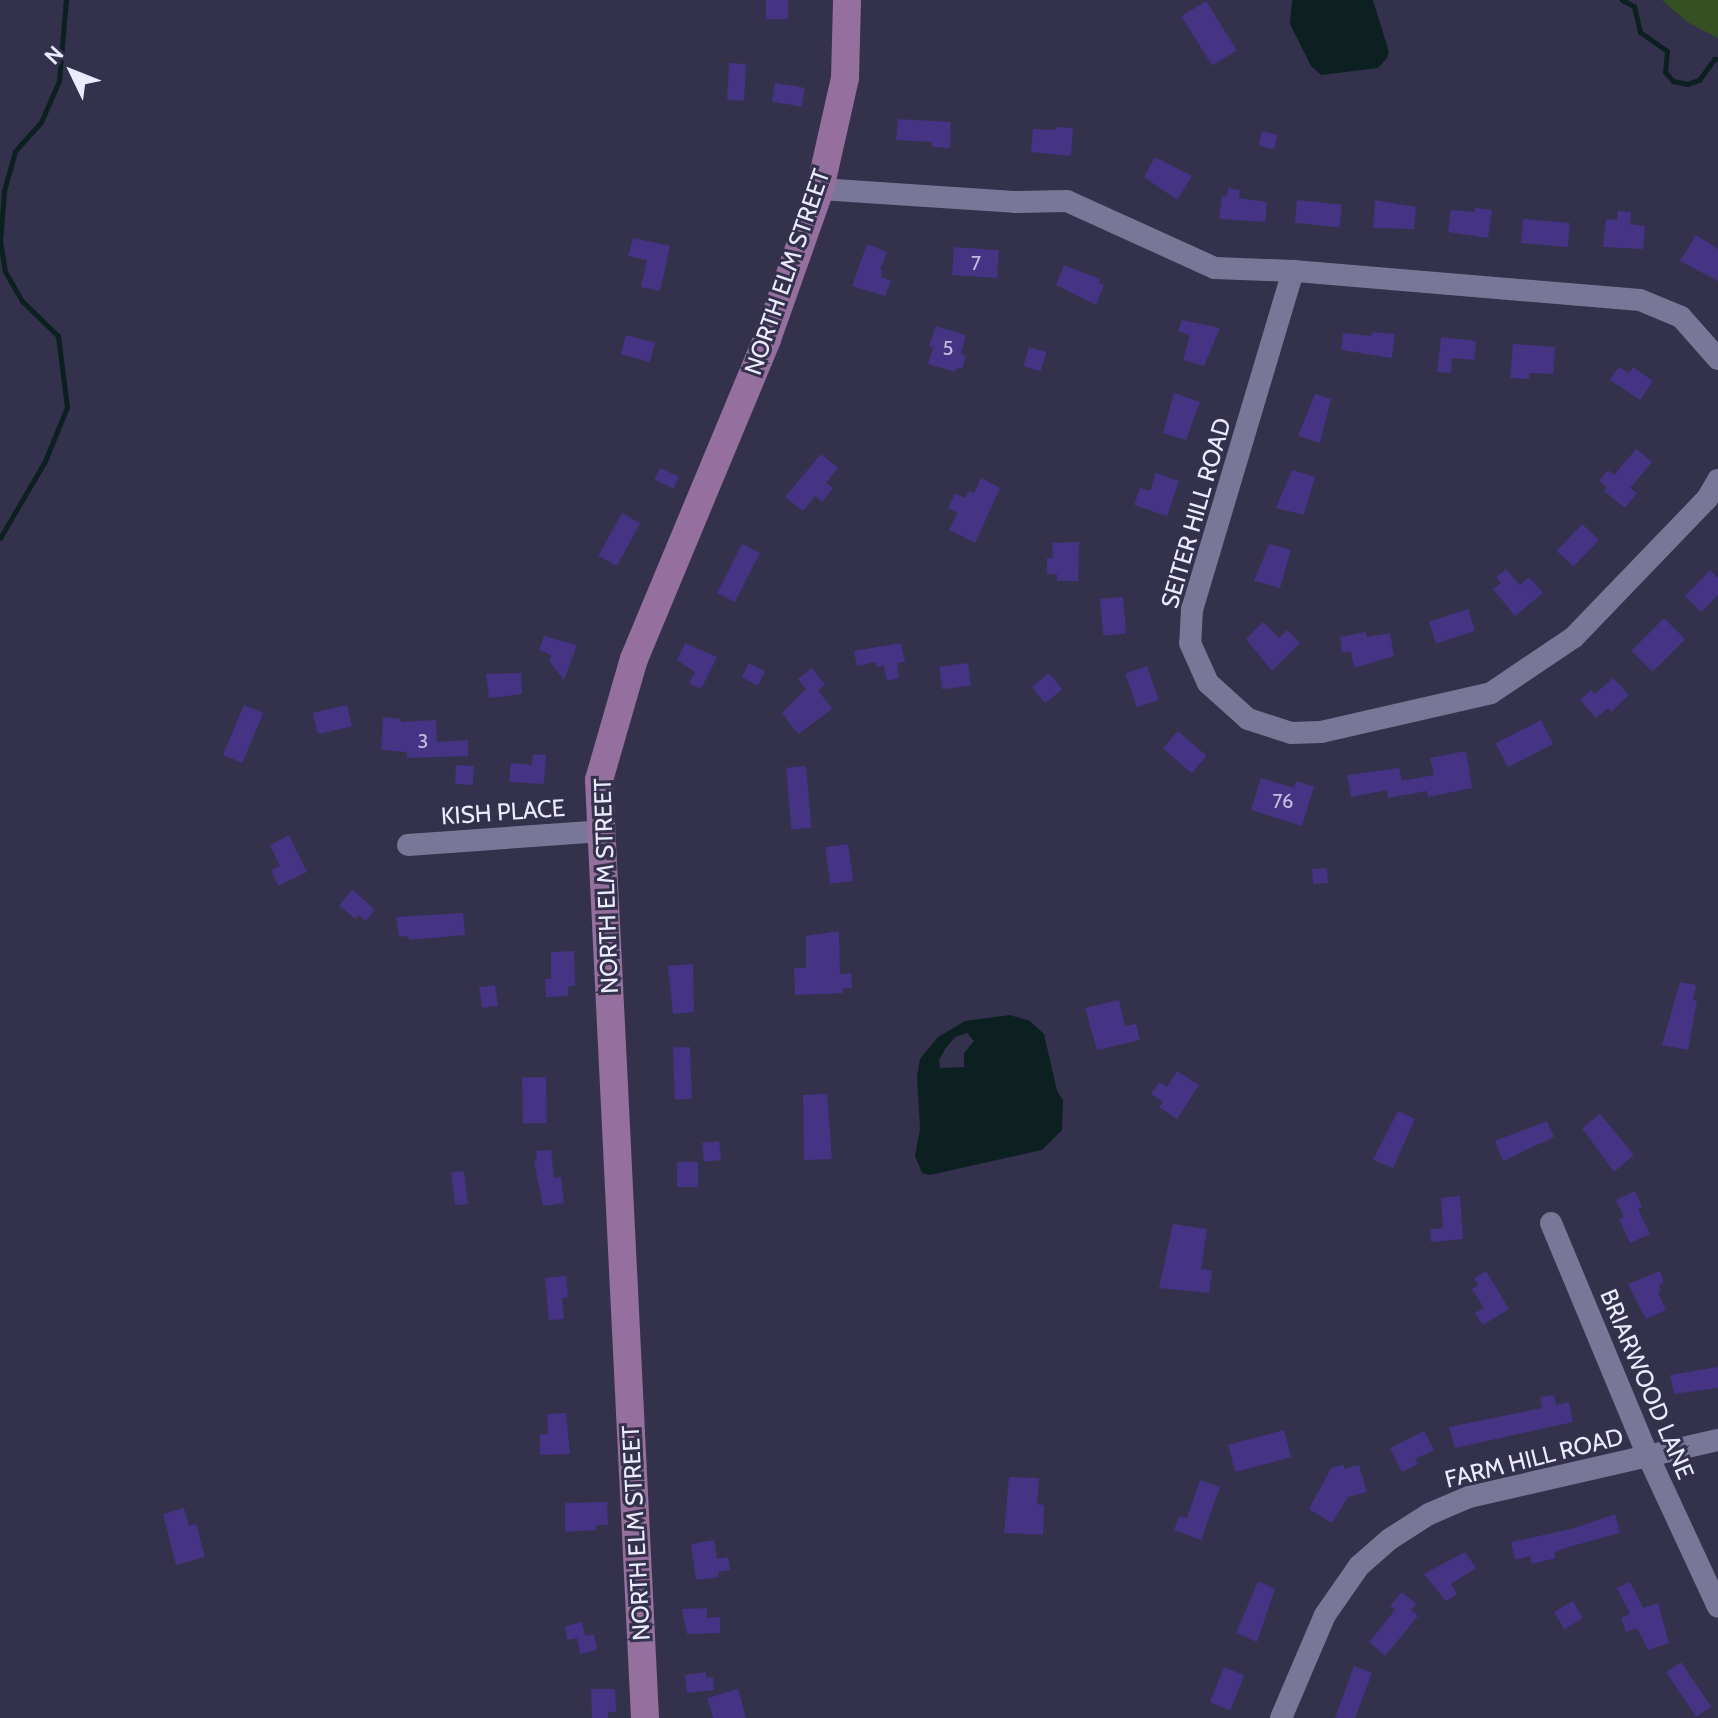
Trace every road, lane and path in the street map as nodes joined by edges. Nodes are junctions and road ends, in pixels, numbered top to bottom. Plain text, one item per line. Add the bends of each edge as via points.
1 (847, 0) edge
2 (820, 189) junction
3 (1293, 271) junction
4 (1718, 359) edge
5 (1718, 480) edge
6 (601, 831) junction
7 (408, 845) dead end
8 (1551, 1223) dead end
9 (1718, 1440) edge
10 (1648, 1456) junction
11 (1718, 1607) edge
12 (645, 1718) edge
13 (1281, 1718) edge

1 - 2 main road, NORTH ELM STREET via 845,78
2 - 3 street via 1067,201 1215,268
2 - 6 main road, NORTH ELM STREET via 767,339 634,659 599,780
3 - 4 street via 1640,300 1681,317
3 - 5 street, SEITER HILL ROAD via 1192,609 1190,643 1208,683 1248,719 1291,733 1321,732 1491,693 1574,637 1707,499
6 - 7 street, KISH PLACE
6 - 12 main road, NORTH ELM STREET
8 - 10 street, BRIARWOOD LANE
9 - 10 street, FARM HILL ROAD
10 - 11 street, BRIARWOOD LANE
10 - 13 street, FARM HILL ROAD via 1469,1497 1390,1539 1359,1566 1325,1615

